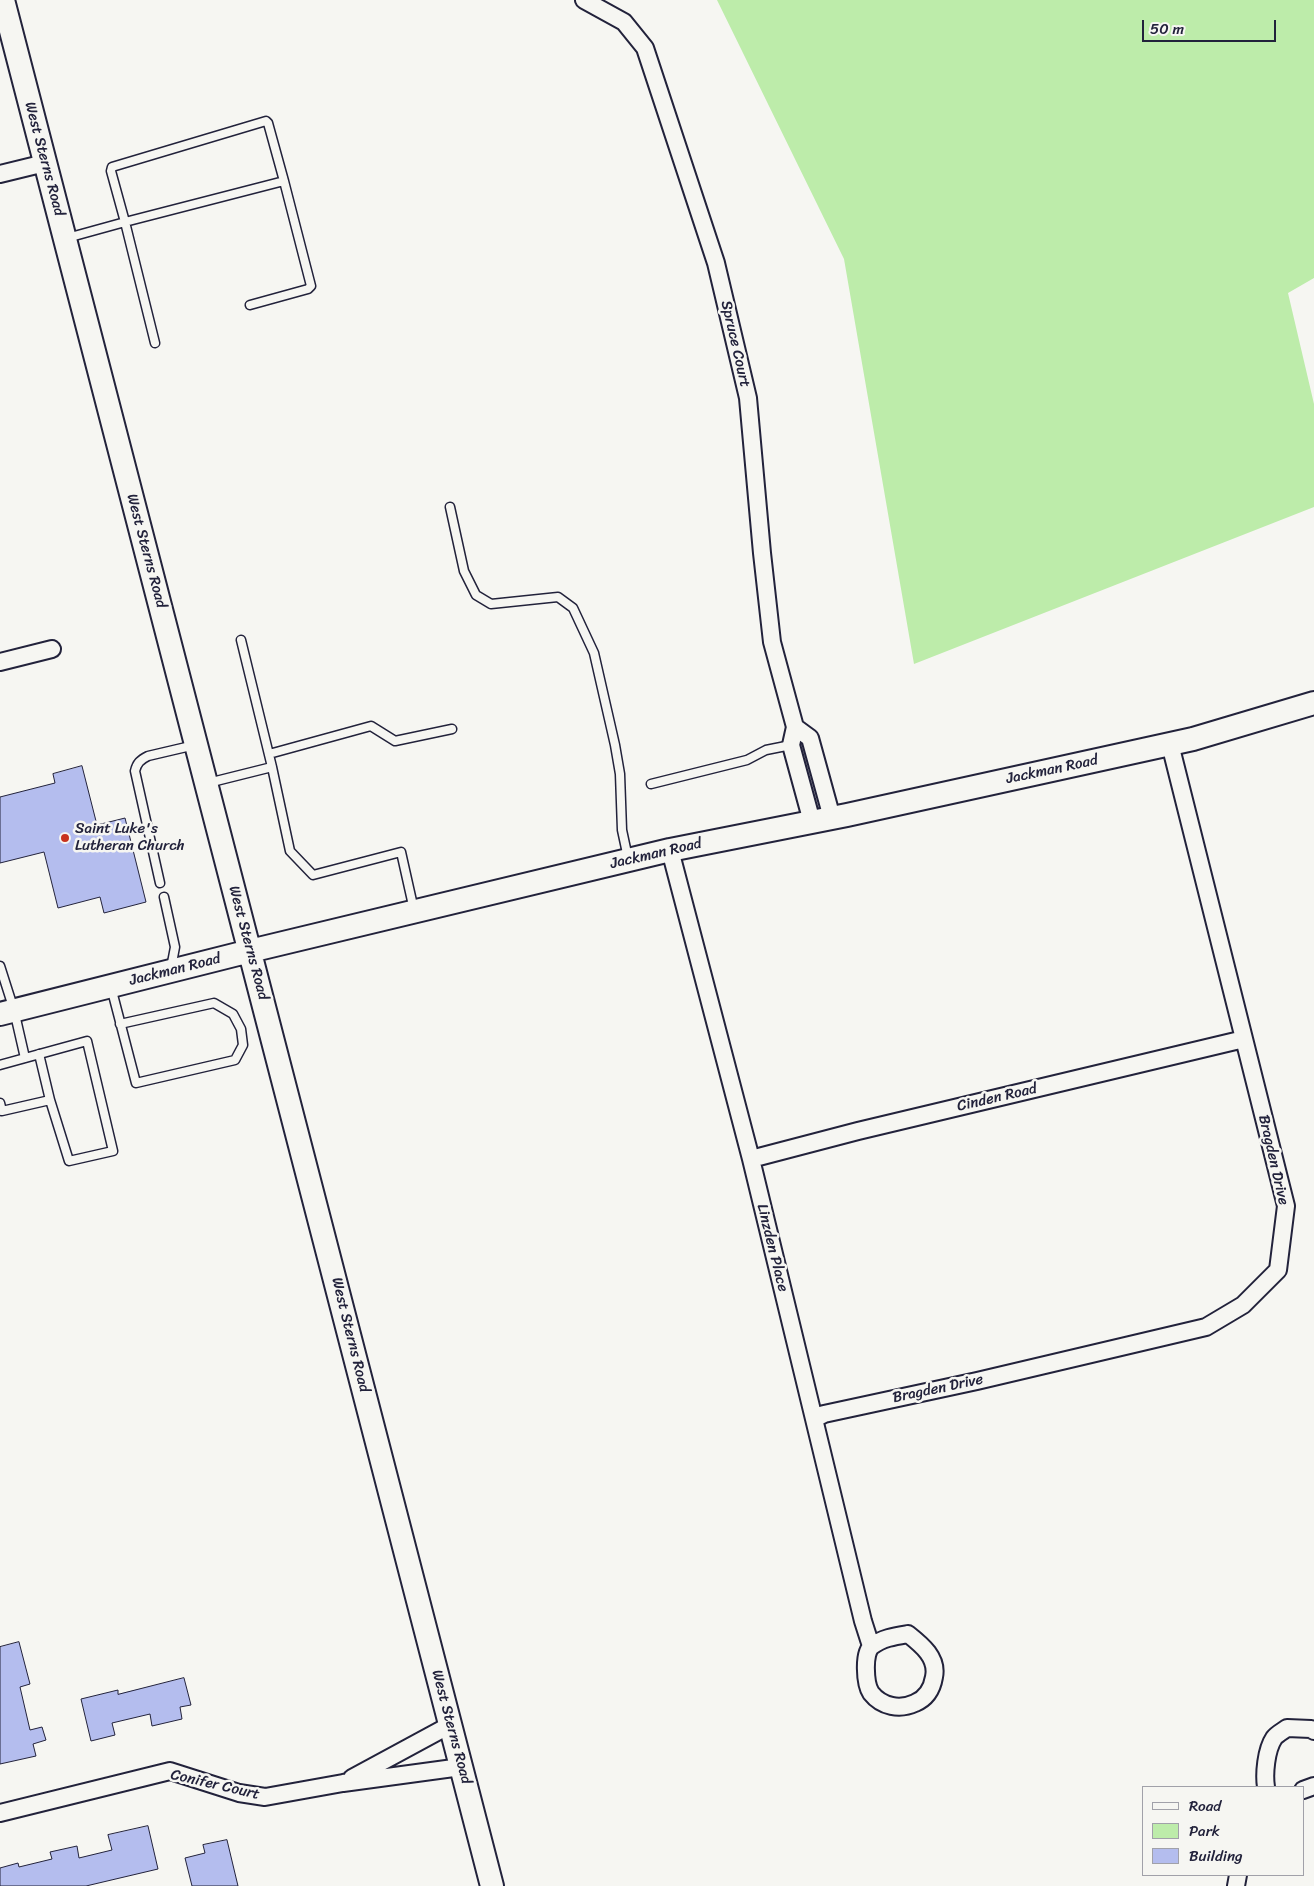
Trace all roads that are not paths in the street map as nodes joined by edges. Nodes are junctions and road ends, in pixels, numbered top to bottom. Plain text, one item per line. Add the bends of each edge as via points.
1 (3, 0) edge
2 (584, 0) edge
3 (45, 163) junction
4 (0, 174) edge
5 (284, 181) junction
6 (125, 222) junction
7 (65, 239) junction
8 (250, 305) dead end
9 (155, 343) dead end
10 (450, 507) dead end
11 (241, 640) dead end
12 (52, 649) dead end
13 (0, 662) edge
14 (1314, 703) edge
15 (795, 727) junction
16 (452, 729) dead end
17 (196, 744) junction
18 (1170, 744) junction
19 (791, 745) junction
20 (269, 754) junction
21 (272, 767) junction
22 (207, 783) junction
23 (651, 784) dead end
24 (822, 820) junction
25 (670, 850) junction
26 (629, 860) junction
27 (160, 883) dead end
28 (164, 897) dead end
29 (414, 912) junction
30 (250, 951) junction
31 (0, 966) edge
32 (171, 971) junction
33 (111, 986) junction
34 (7, 1012) edge
35 (120, 1024) junction
36 (1244, 1039) junction
37 (39, 1054) junction
38 (25, 1058) junction
39 (0, 1066) edge
40 (50, 1100) junction
41 (0, 1103) edge
42 (751, 1159) junction
43 (814, 1419) junction
44 (871, 1646) junction
45 (450, 1725) junction
46 (1314, 1731) edge
47 (462, 1767) junction
48 (343, 1783) junction
49 (1266, 1786) edge
50 (0, 1813) edge
51 (492, 1886) edge

1 - 3 main road, West Sterns Road
2 - 15 street, Spruce Court via 624,22 645,48 716,263 748,398 772,642
3 - 4 street
3 - 7 main road, West Sterns Road
5 - 6 lane
5 - 6 lane via 266,121 112,167
5 - 8 lane via 311,286
6 - 7 lane
6 - 9 lane
7 - 17 main road, West Sterns Road
10 - 26 lane via 464,570 476,595 491,604 558,597 573,608 594,653 615,745 620,774 622,830
11 - 20 lane
12 - 13 street
14 - 18 main road, Jackman Road
15 - 19 street, Spruce Court
15 - 24 street, Spruce Court via 810,738
16 - 20 lane via 395,741 371,726
17 - 22 main road, West Sterns Road
17 - 27 lane via 148,756 136,765
18 - 24 main road, Jackman Road
18 - 36 street, Bragden Drive
19 - 23 lane via 766,750 747,760
19 - 24 street, Spruce Court
20 - 21 lane
21 - 22 lane
21 - 29 lane via 290,851 313,874 402,852
22 - 30 main road, West Sterns Road
24 - 25 main road, Jackman Road
25 - 26 main road, Jackman Road
25 - 42 street, Linzden Place
26 - 29 main road, Jackman Road
28 - 32 lane via 176,947
29 - 30 main road, Jackman Road
30 - 32 main road, Jackman Road
30 - 45 main road, West Sterns Road
31 - 34 lane
32 - 33 main road, Jackman Road
33 - 34 main road, Jackman Road
33 - 35 lane
34 - 38 lane
35 - 35 lane via 136,1083 235,1060 243,1046 241,1029 233,1014 214,1003
36 - 42 street, Cinden Road
36 - 43 street, Bragden Drive via 1286,1206 1278,1270 1243,1305 1206,1327 824,1414
37 - 38 lane
37 - 40 lane
37 - 40 lane via 87,1041 113,1151 70,1161
38 - 39 lane
40 - 41 lane via 2,1111
42 - 43 street, Linzden Place
43 - 44 street, Linzden Place
44 - 44 street via 908,1634 926,1648 936,1669 932,1689 921,1701 908,1707 897,1708 883,1703 870,1692 867,1680 865,1665
45 - 47 main road, West Sterns Road
45 - 48 street, Conifer Court
46 - 49 street via 1287,1728 1274,1738 1267,1757
47 - 48 street, Conifer Court
47 - 51 main road, West Sterns Road
48 - 50 street, Conifer Court via 265,1797 239,1794 170,1771

